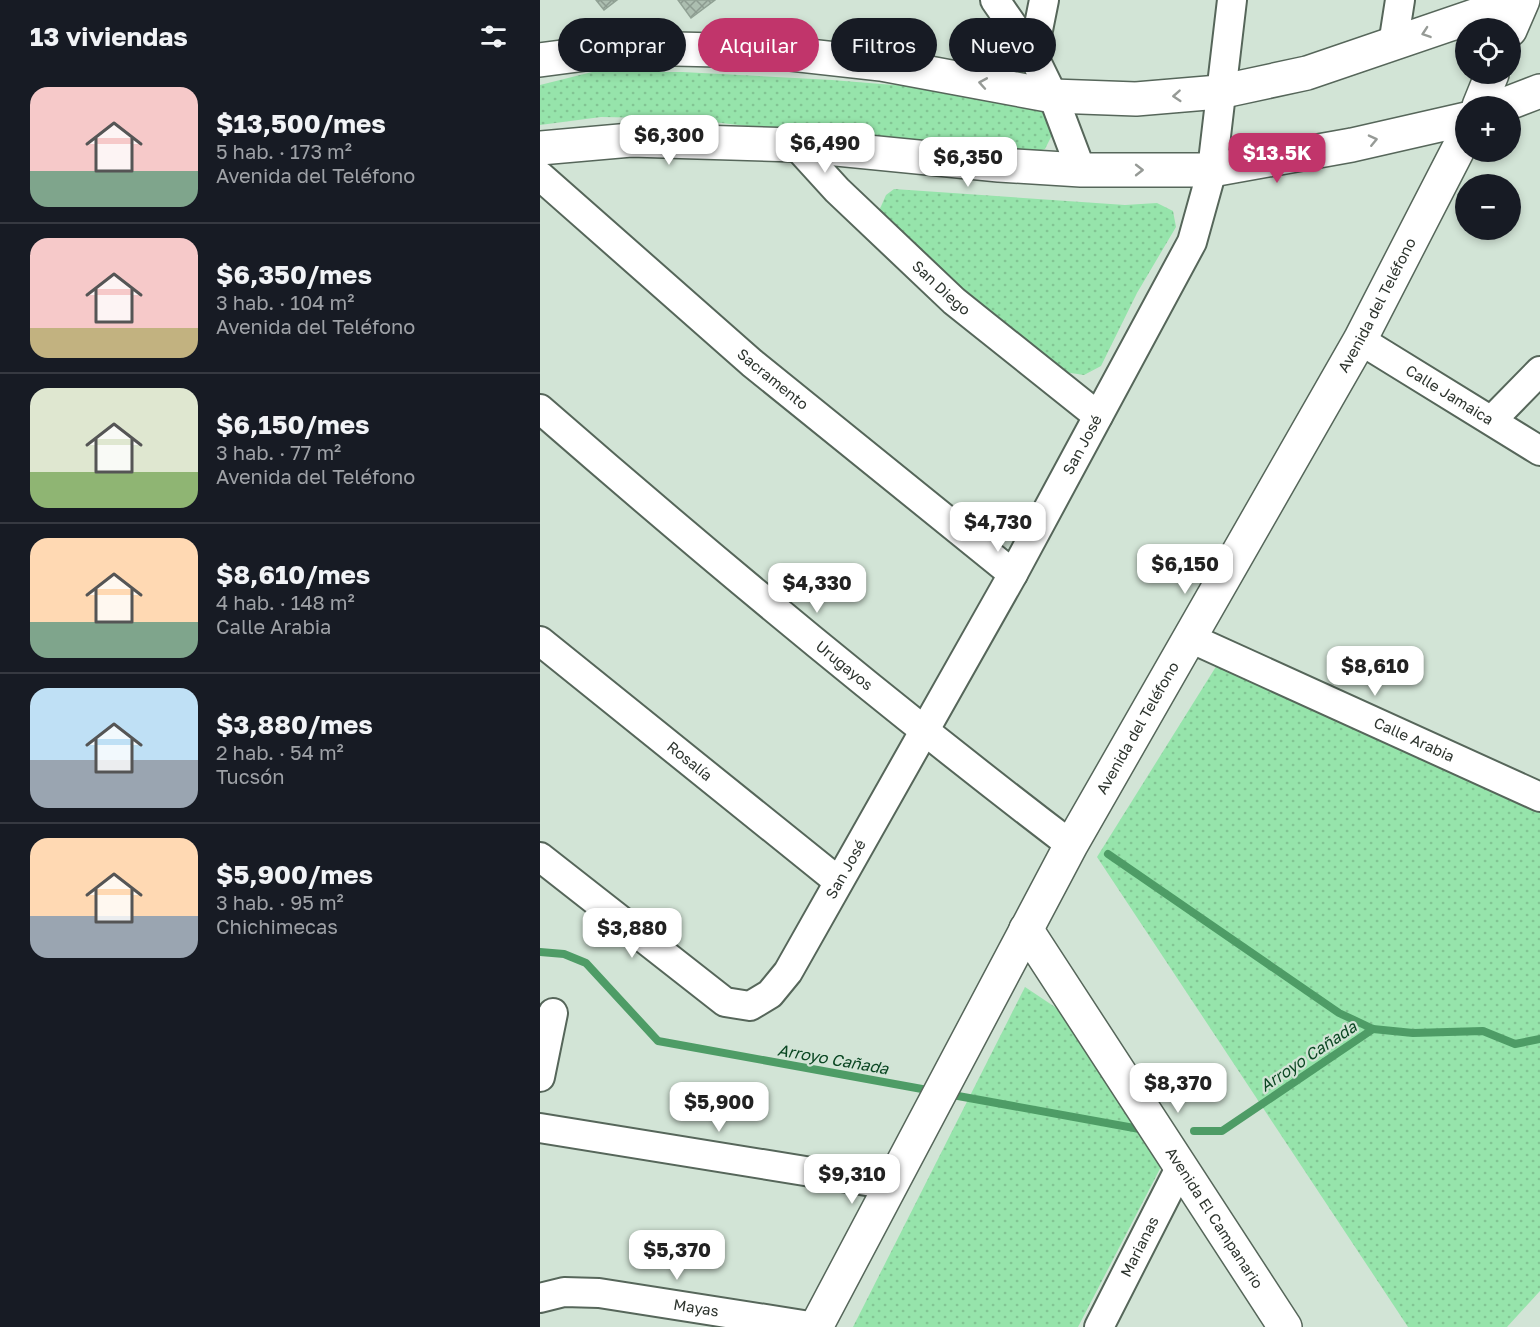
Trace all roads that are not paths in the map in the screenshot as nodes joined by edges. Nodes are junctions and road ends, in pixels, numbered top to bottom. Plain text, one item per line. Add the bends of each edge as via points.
1 (995, 0) edge
2 (1044, 0) edge
3 (1232, 0) edge
4 (1400, 0) edge
5 (1522, 0) edge
6 (1007, 18) edge
7 (1040, 18) edge
8 (1515, 18) edge
9 (1393, 45) junction
10 (540, 60) edge
11 (1041, 72) edge
12 (1540, 91) edge
13 (1219, 92) junction
14 (1053, 96) junction
15 (1521, 98) edge
16 (1455, 122) edge
17 (796, 145) junction
18 (540, 148) edge
19 (1455, 155) edge
20 (1081, 170) junction
21 (1212, 170) junction
22 (540, 176) edge
23 (1360, 340) junction
24 (1540, 371) edge
25 (540, 409) edge
26 (1098, 416) junction
27 (1492, 419) junction
28 (1540, 451) edge
29 (1013, 574) junction
30 (1190, 638) junction
31 (540, 641) edge
32 (923, 732) junction
33 (1540, 797) edge
34 (1071, 845) junction
35 (540, 857) edge
36 (838, 881) junction
37 (1026, 929) junction
38 (553, 1013) dead end
39 (541, 1067) edge
40 (540, 1128) edge
41 (1181, 1166) junction
42 (891, 1185) junction
43 (540, 1298) edge
44 (816, 1327) edge
45 (1099, 1327) edge
46 (1285, 1327) edge

1 - 6 street
2 - 7 street
3 - 13 street, San José
4 - 9 street
5 - 8 main road
5 -> 9 main road
9 - 13 main road via 1307,73
14 -> 10 main road via 880,64 763,51 631,48
11 - 14 street
12 - 15 main road
13 -> 14 main road via 1136,99
13 - 21 street, San José
14 - 20 street
21 -> 16 main road
17 - 18 main road via 631,140
17 - 20 main road
17 - 26 street, San Diego via 837,190 954,301
19 - 23 main road, Avenida del Teléfono
20 -> 21 main road
21 - 26 street, San José via 1192,242
22 - 29 street, Sacramento via 752,363
23 - 27 street, Calle Jamaica
23 - 30 main road, Avenida del Teléfono
24 - 27 street
25 - 32 street, Urugayos
26 - 29 street, San José
27 - 28 street, Calle Jamaica
29 - 32 street, San José
30 - 33 street, Calle Arabia
30 - 34 main road, Avenida del Teléfono
31 - 36 street, Rosalía
32 - 34 street, Urugayos
32 - 36 street, San José
34 - 37 main road, Avenida del Teléfono
35 - 36 street, San José via 725,1002 750,1006 770,994 788,972
37 - 41 main road, Avenida El Campanario
37 - 42 main road, Avenida del Teléfono
38 - 39 street
40 - 42 street
41 - 45 street, Marianas
41 - 46 main road, Avenida El Campanario
42 - 44 main road, Avenida del Teléfono
43 - 44 street, Mayas via 564,1292 599,1293

